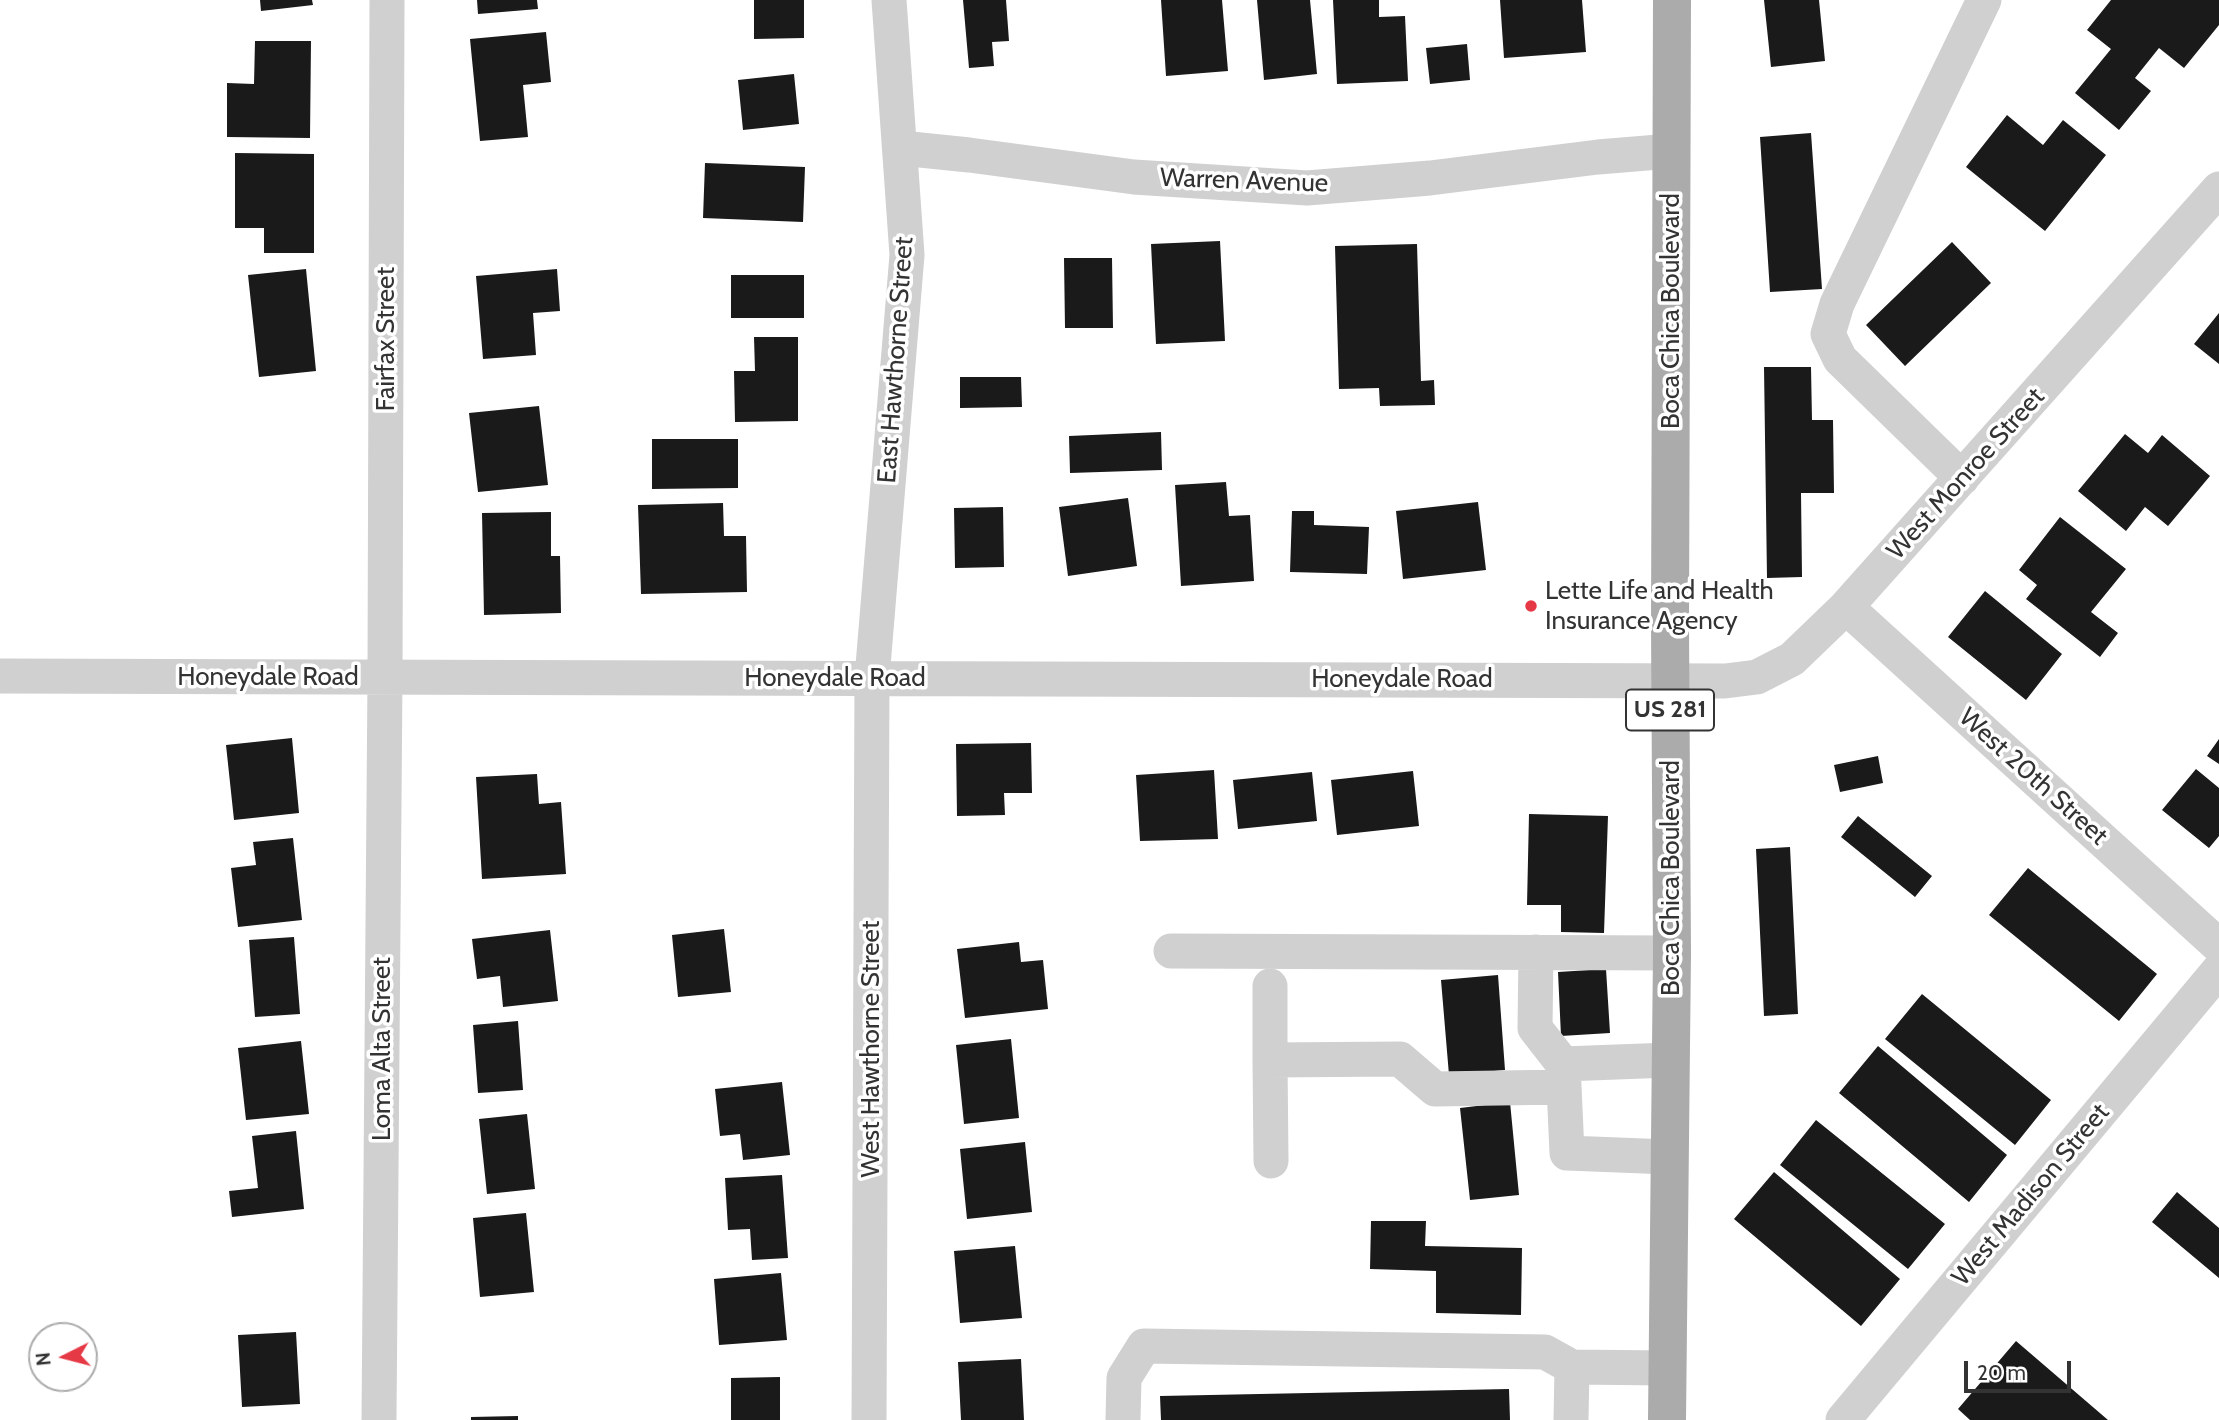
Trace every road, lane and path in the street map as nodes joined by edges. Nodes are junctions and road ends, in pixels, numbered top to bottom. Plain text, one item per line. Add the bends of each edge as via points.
1 (387, 0) edge
2 (889, 0) edge
3 (1672, 0) edge
4 (1984, 0) edge
5 (901, 148) junction
6 (1671, 151) junction
7 (2219, 189) edge
8 (1962, 478) junction
9 (1846, 607) junction
10 (0, 676) edge
11 (385, 677) junction
12 (872, 678) junction
13 (1670, 680) junction
14 (2219, 946) edge
15 (1171, 951) dead end
16 (1536, 952) junction
17 (1672, 953) junction
18 (2219, 970) edge
19 (1270, 986) dead end
20 (1270, 1060) junction
21 (1671, 1060) junction
22 (1564, 1076) junction
23 (1669, 1157) junction
24 (1271, 1161) dead end
25 (1572, 1367) junction
26 (1668, 1367) junction
27 (379, 1420) edge
28 (869, 1420) edge
29 (1123, 1420) edge
30 (1571, 1420) edge
31 (1667, 1420) edge
32 (1843, 1420) edge

1 - 11 street, Fairfax Street
2 - 5 street, East Hawthorne Street
3 - 6 main road, Boca Chica Boulevard / US 281
4 - 8 street via 1837,304 1828,334 1840,359
5 - 6 street, Warren Avenue via 1135,177 1307,188
5 - 12 street, East Hawthorne Street via 907,255
6 - 13 main road, Boca Chica Boulevard / US 281
7 - 8 street, West Monroe Street
8 - 9 street, West Monroe Street
9 - 13 street, West Monroe Street via 1793,659 1757,677
9 - 14 street, West 20th Street
10 - 11 street, Honeydale Road
11 - 12 street, Honeydale Road
11 - 27 street, Loma Alta Street
12 - 13 street, Honeydale Road
12 - 28 street, West Hawthorne Street
13 - 17 main road, Boca Chica Boulevard / US 281
15 - 16 street
16 - 17 street
16 - 22 street via 1535,1028
17 - 21 main road, Boca Chica Boulevard / US 281
18 - 32 street, West Madison Street
19 - 20 street
20 - 22 street via 1400,1059 1435,1089
20 - 24 street
21 - 22 street
21 - 23 main road, Boca Chica Boulevard / US 281
22 - 23 street via 1567,1153
23 - 26 main road, Boca Chica Boulevard / US 281
25 - 26 street
25 - 29 street via 1545,1352 1144,1346 1124,1377
25 - 30 street
26 - 31 main road, Boca Chica Boulevard / US 281

